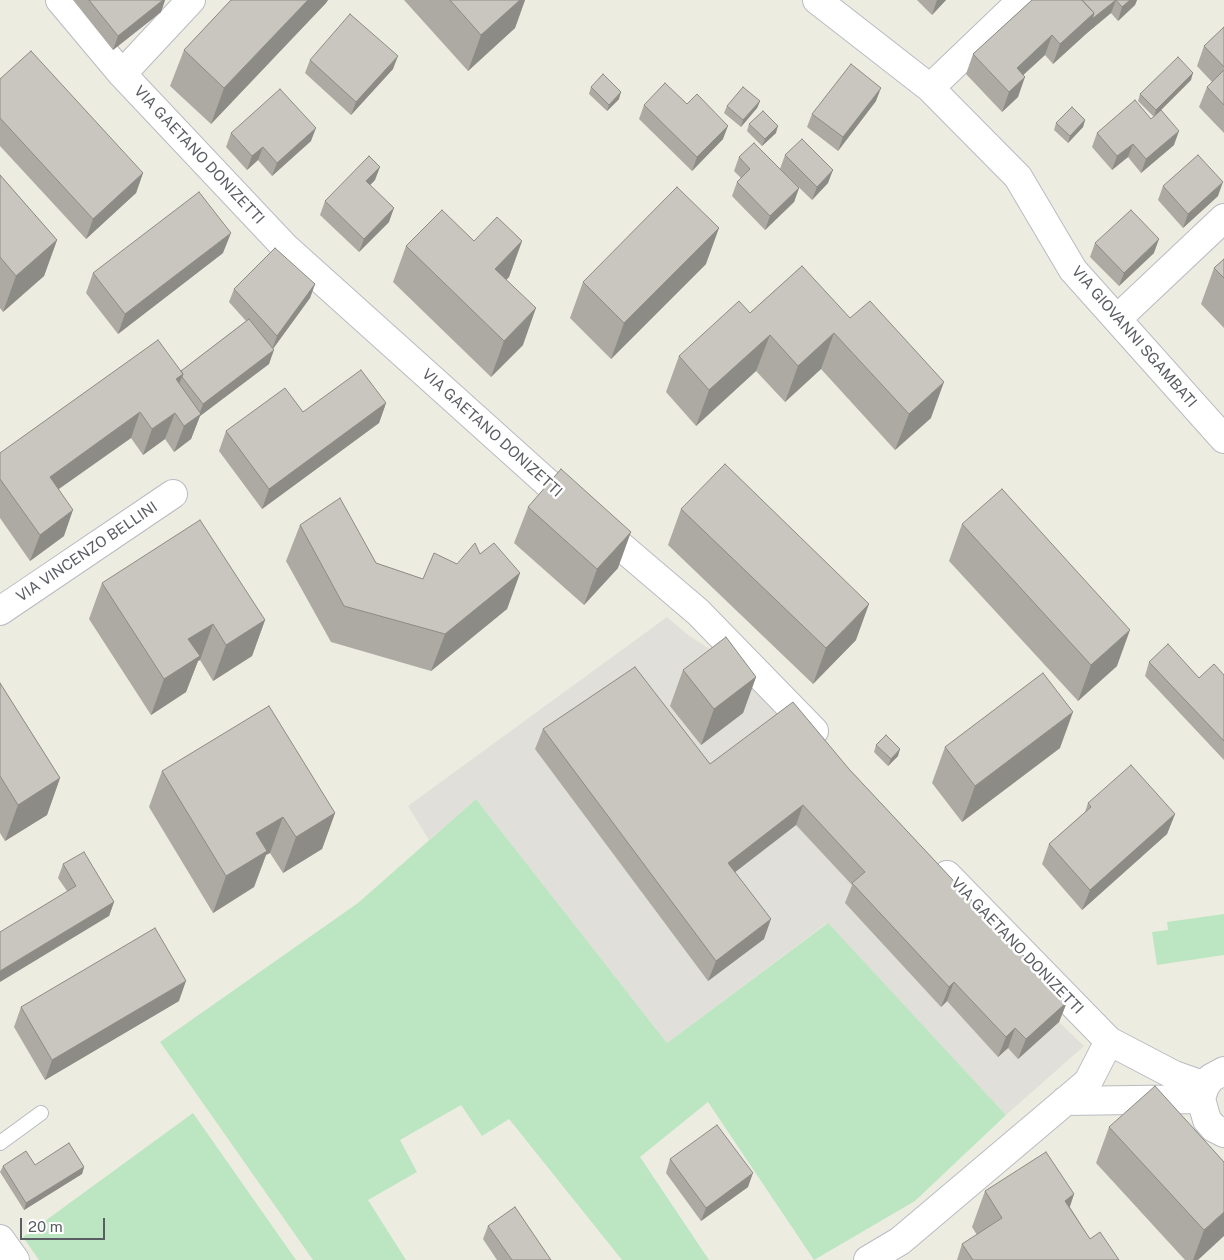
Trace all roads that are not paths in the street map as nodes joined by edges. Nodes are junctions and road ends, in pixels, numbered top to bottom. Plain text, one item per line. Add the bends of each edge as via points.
1 (60, 0) edge
2 (191, 0) edge
3 (818, 0) edge
4 (1022, 0) edge
5 (122, 74) junction
6 (930, 88) junction
7 (1224, 218) edge
8 (1117, 319) junction
9 (1224, 439) edge
10 (173, 494) dead end
11 (0, 611) edge
12 (833, 753) edge
13 (927, 855) edge
14 (1109, 1041) junction
15 (1210, 1085) edge
16 (1065, 1101) junction
17 (41, 1112) dead end
18 (1224, 1132) edge
19 (0, 1143) edge
20 (0, 1239) edge
21 (15, 1260) edge
22 (868, 1260) edge

1 - 5 street, VIA GAETANO DONIZETTI
2 - 5 street
3 - 6 street, VIA GIOVANNI SGAMBATI
4 - 6 street
5 - 12 street, VIA GAETANO DONIZETTI via 286,248 563,497 698,612
6 - 8 street, VIA GIOVANNI SGAMBATI via 1018,177 1073,270
7 - 8 street
8 - 9 street, VIA GIOVANNI SGAMBATI
10 - 11 street, VIA VINCENZO BELLINI
13 - 14 street, VIA GAETANO DONIZETTI
14 - 15 street, VIA GAETANO DONIZETTI via 1174,1075
14 - 16 street via 1088,1082
15 - 16 street
15 - 18 street via 1207,1120
16 - 22 street via 900,1241
17 - 19 lane
20 - 21 street

